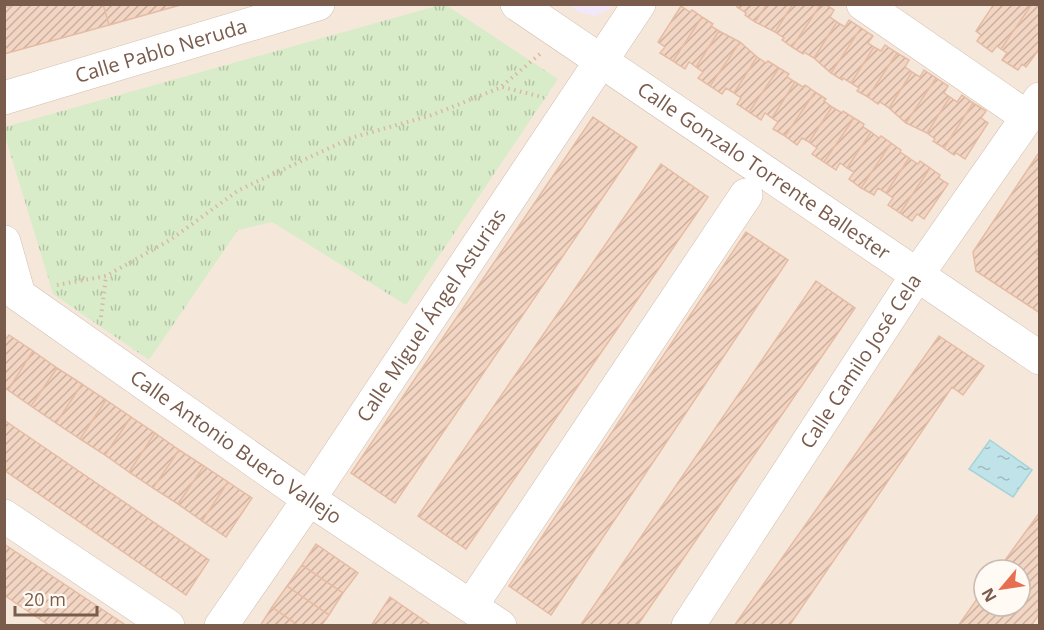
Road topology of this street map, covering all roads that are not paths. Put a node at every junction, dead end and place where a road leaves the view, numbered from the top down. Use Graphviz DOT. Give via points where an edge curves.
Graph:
graph roads {
  1 [pos="318,4"];
  2 [pos="517,4"];
  3 [pos="639,4"];
  4 [pos="863,4"];
  5 [pos="600,62"];
  6 [pos="4,98"];
  7 [pos="1033,108"];
  8 [pos="746,195"];
  9 [pos="4,243"];
  10 [pos="917,275"];
  11 [pos="12,297"];
  12 [pos="1040,358"];
  13 [pos="309,500"];
  14 [pos="4,516"];
  15 [pos="471,606"];
  16 [pos="168,626"];
  17 [pos="221,626"];
  18 [pos="500,626"];
  19 [pos="688,626"];
  1 -- 6 [label="street, Calle Pablo Neruda"];
  2 -- 5 [label="street, Calle Gonzalo Torrente Ballester"];
  3 -- 5 [label="street, Calle Miguel Ángel Asturias"];
  4 -- 7 [label="street"];
  5 -- 10 [label="street, Calle Gonzalo Torrente Ballester"];
  5 -- 13 [label="street, Calle Miguel Ángel Asturias"];
  7 -- 10 [label="street, Calle Camilo José Cela"];
  8 -- 15 [label="street"];
  9 -- 11 [label="street, Calle Antonio Buero Vallejo"];
  10 -- 12 [label="street, Calle Gonzalo Torrente Ballester"];
  10 -- 19 [label="street, Calle Camilo José Cela"];
  11 -- 13 [label="street, Calle Antonio Buero Vallejo"];
  13 -- 15 [label="street, Calle Antonio Buero Vallejo"];
  13 -- 17 [label="street, Calle Miguel Ángel Asturias"];
  14 -- 16 [label="street"];
  15 -- 18 [label="street, Calle Antonio Buero Vallejo"];
}
